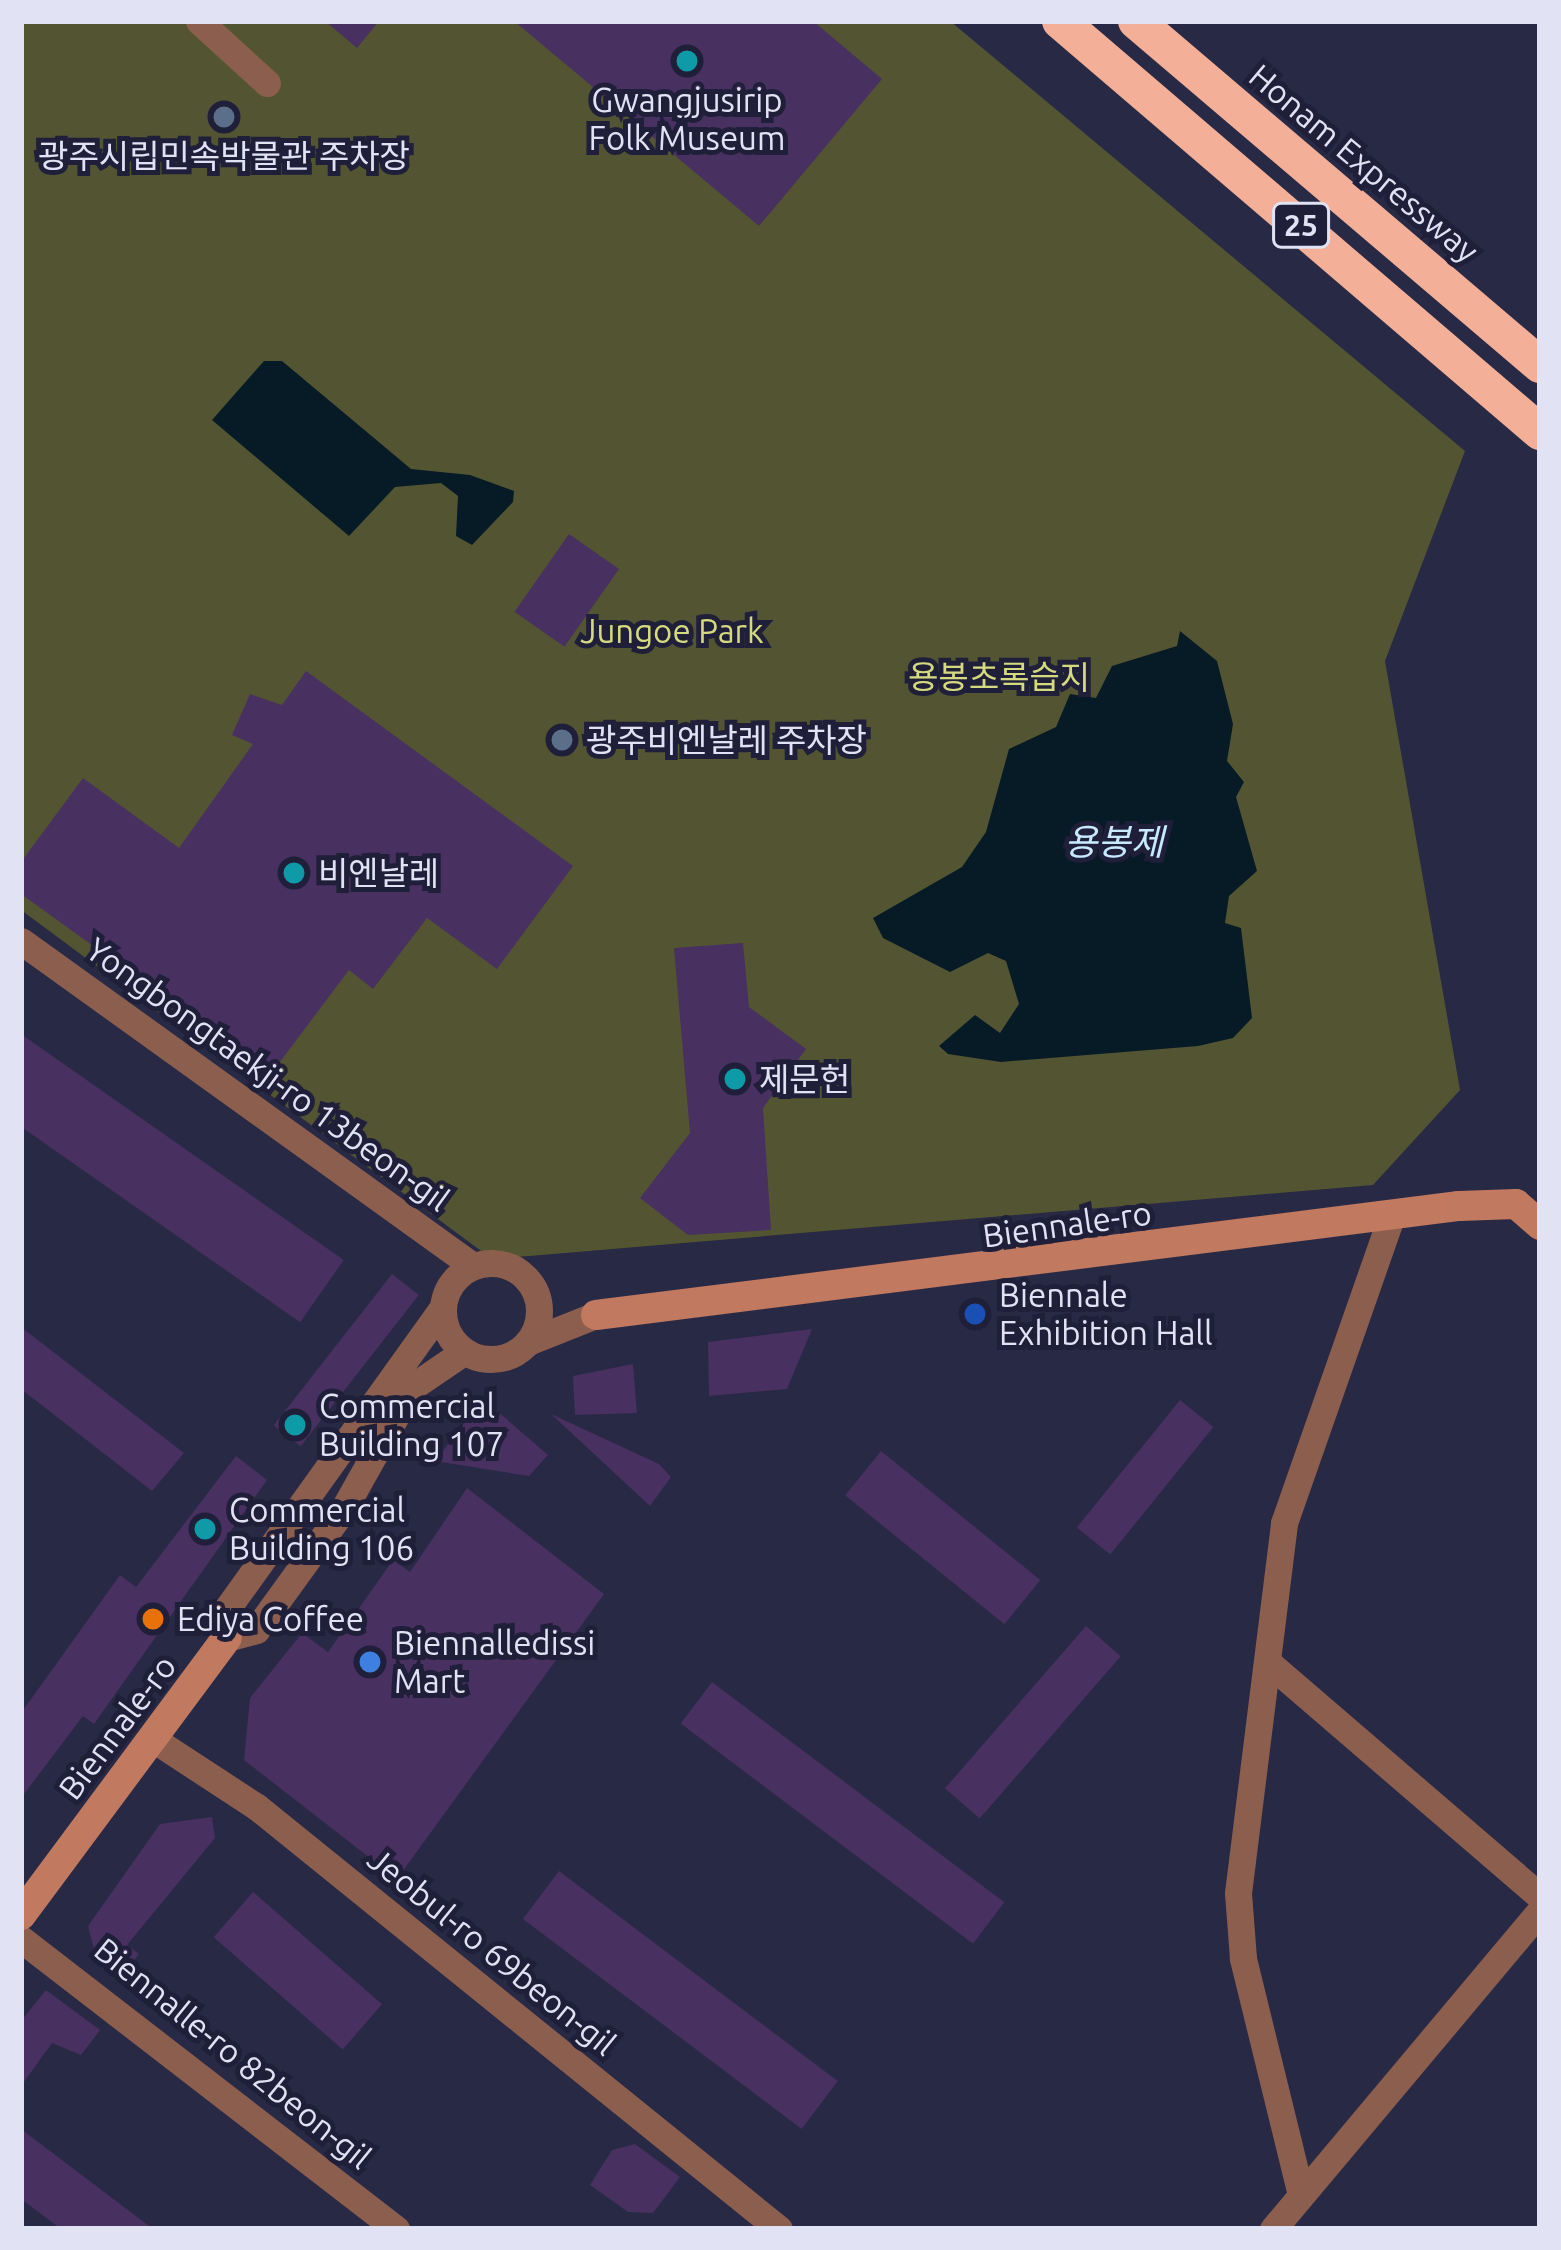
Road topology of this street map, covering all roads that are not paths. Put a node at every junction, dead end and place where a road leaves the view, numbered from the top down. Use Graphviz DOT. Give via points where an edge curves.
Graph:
graph roads {
  1 [pos="199,21"];
  2 [pos="1060,21"];
  3 [pos="1136,21"];
  4 [pos="267,83"];
  5 [pos="1540,365"];
  6 [pos="1540,432"];
  7 [pos="21,941"];
  8 [pos="1391,1216"];
  9 [pos="1540,1225"];
  10 [pos="472,1266"];
  11 [pos="538,1299"];
  12 [pos="443,1307"];
  13 [pos="596,1316"];
  14 [pos="528,1342"];
  15 [pos="462,1353"];
  16 [pos="226,1639"];
  17 [pos="1271,1665"];
  18 [pos="152,1739"];
  19 [pos="1540,1896"];
  20 [pos="1540,1911"];
  21 [pos="21,1915"];
  22 [pos="21,1939"];
  23 [pos="1301,2195"];
  24 [pos="396,2229"];
  25 [pos="779,2229"];
  26 [pos="1273,2229"];
  1 -- 4 [label="street"];
  2 -- 6 [label="highway, 25"];
  3 -- 5 [label="highway, Honam Expressway / 25"];
  7 -- 10 [label="street, Yongbongtaekji-ro 13beon-gil"];
  8 -- 9 [label="street, Biennale-ro" via="1516,1204"];
  8 -- 13 [label="street, Biennale-ro"];
  8 -- 17 [label="street" via="1289,1505"];
  10 -- 11 [label="street" via="505,1264"];
  10 -- 12 [label="street"];
  11 -- 13 [label="street"];
  11 -- 14 [label="street"];
  12 -- 15 [label="street"];
  12 -- 16 [label="street, Biennale-ro" via="225,1612"];
  13 -- 14 [label="street"];
  14 -- 15 [label="street" via="496,1359"];
  15 -- 16 [label="street, Biennale-ro" via="412,1387 344,1510 256,1630"];
  16 -- 18 [label="street, Biennale-ro"];
  17 -- 19 [label="street"];
  17 -- 23 [label="street" via="1238,1893 1243,1958"];
  18 -- 21 [label="street, Biennale-ro"];
  18 -- 25 [label="street, Jeobul-ro 69beon-gil" via="257,1807"];
  20 -- 23 [label="street"];
  22 -- 24 [label="street, Biennalle-ro 82beon-gil"];
  23 -- 26 [label="street"];
}
